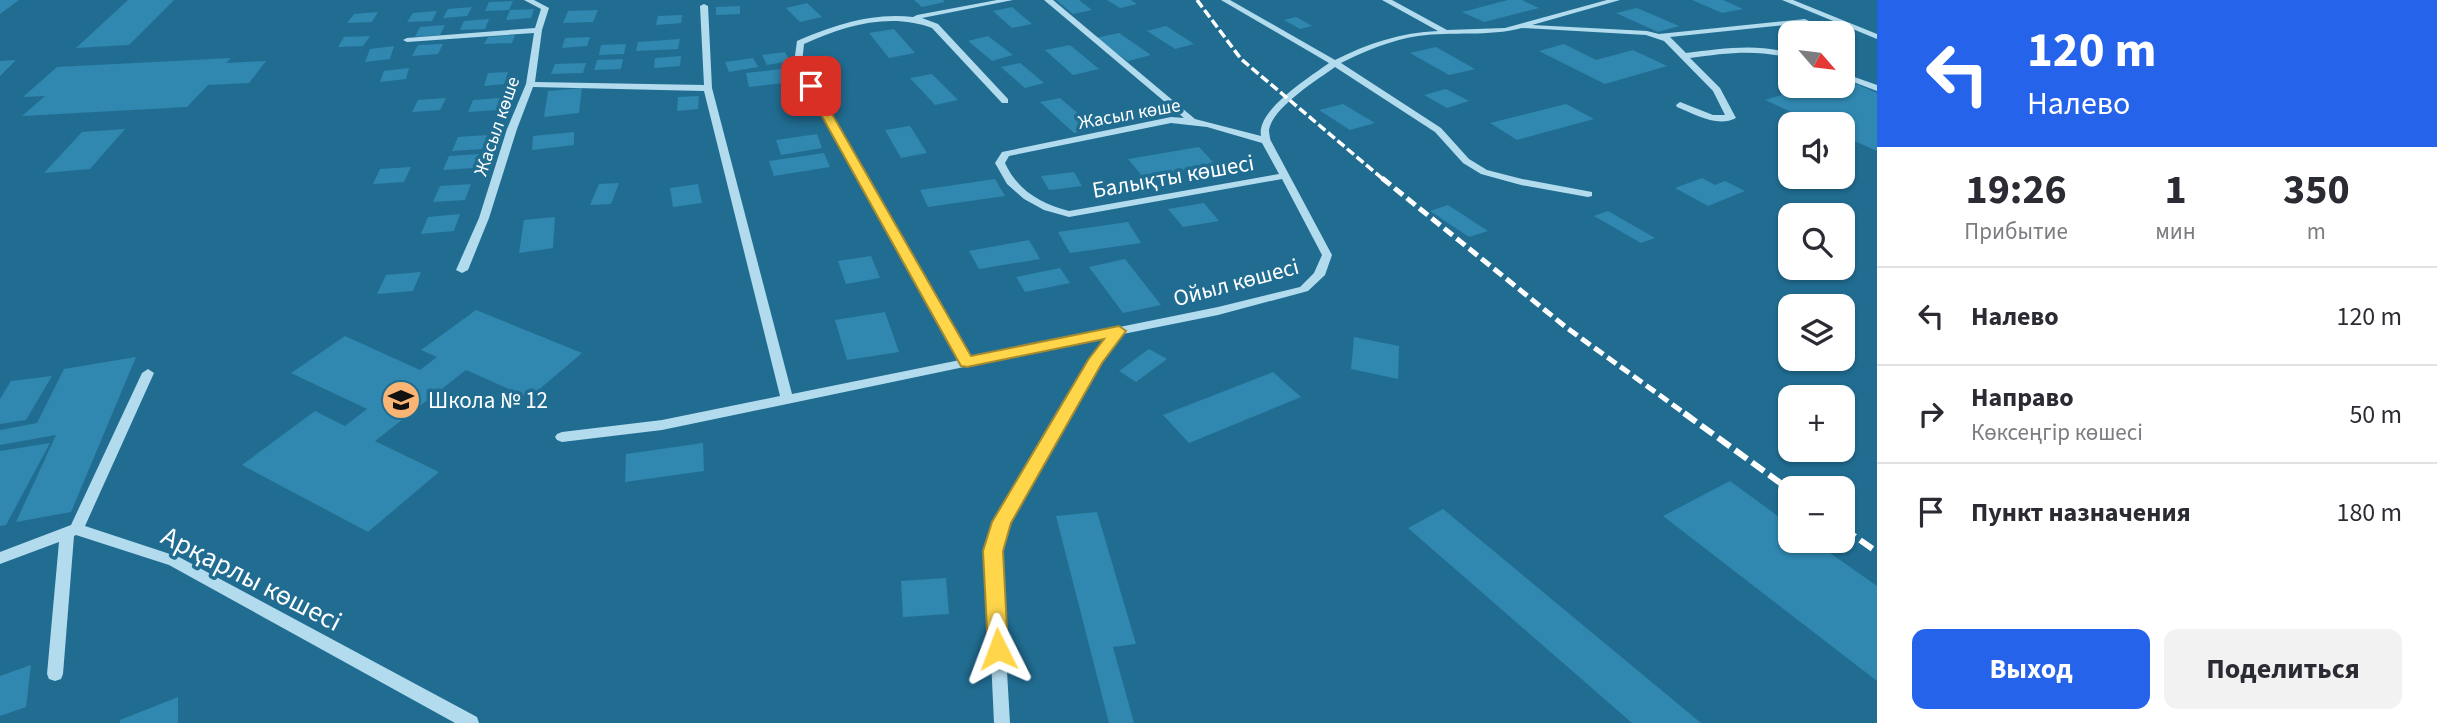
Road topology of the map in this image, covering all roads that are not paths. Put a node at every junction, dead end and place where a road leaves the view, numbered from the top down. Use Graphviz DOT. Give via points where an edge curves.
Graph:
graph roads {
  1 [pos="528,0"];
  2 [pos="1009,0"];
  3 [pos="1048,0"];
  4 [pos="1225,0"];
  5 [pos="1386,0"];
  6 [pos="1616,0"];
  7 [pos="1786,0"];
  8 [pos="705,6"];
  9 [pos="913,18"];
  10 [pos="1778,24"];
  11 [pos="1514,27"];
  12 [pos="538,30"];
  13 [pos="1444,31"];
  14 [pos="1660,36"];
  15 [pos="1877,37"];
  16 [pos="407,40"];
  17 [pos="1778,53"];
  18 [pos="1685,57"];
  19 [pos="1335,63"];
  20 [pos="1855,80"];
  21 [pos="530,84"];
  22 [pos="708,88"];
  23 [pos="1877,88"];
  24 [pos="1005,101"];
  25 [pos="1680,105"];
  26 [pos="1191,119"];
  27 [pos="1266,141"];
  28 [pos="1283,176"];
  29 [pos="1588,194"];
  30 [pos="1069,214"];
  31 [pos="462,270"];
  32 [pos="1119,331"];
  33 [pos="967,362"];
  34 [pos="148,373"];
  35 [pos="788,400"];
  36 [pos="562,437"];
  37 [pos="71,531"];
  38 [pos="0,558"];
  39 [pos="55,674"];
  40 [pos="471,723"];
  41 [pos="1002,723"];
  1 -- 12 [label="street, Жасыл көше" via="545,8"];
  2 -- 9 [label="street"];
  3 -- 26 [label="street"];
  4 -- 19 [label="street"];
  5 -- 13 [label="street"];
  6 -- 11 [label="street"];
  7 -- 15 [label="street"];
  8 -- 22 [label="street"];
  9 -- 24 [label="street" via="934,26"];
  9 -- 33 [label="street" via="818,33 800,43 798,63"];
  10 -- 14 [label="lane"];
  11 -- 13 [label="street"];
  11 -- 14 [label="street"];
  12 -- 16 [label="street"];
  12 -- 21 [label="street, Жасыл көше"];
  13 -- 19 [label="street" via="1367,47"];
  14 -- 18 [label="street"];
  17 -- 18 [label="street" via="1747,48"];
  18 -- 25 [label="street" via="1717,90 1731,118 1719,119"];
  19 -- 27 [label="street" via="1273,113 1264,130"];
  19 -- 29 [label="street" via="1438,130 1466,161 1484,172"];
  20 -- 23 [label="lane"];
  21 -- 22 [label="street"];
  21 -- 31 [label="street, Жасыл көше"];
  22 -- 35 [label="street"];
  26 -- 27 [label="street, Жасыл көше"];
  26 -- 30 [label="street, Жасыл көше" via="1005,154 1000,163 1003,174 1027,197 1042,207"];
  27 -- 28 [label="street, Ойыл көшесі"];
  28 -- 30 [label="street, Балықты көшесі"];
  28 -- 32 [label="street, Ойыл көшесі" via="1327,255 1313,284 1219,311"];
  32 -- 33 [label="street"];
  32 -- 41 [label="street" via="1089,372 1002,522 993,551"];
  33 -- 35 [label="street"];
  34 -- 37 [label="street"];
  35 -- 36 [label="street" via="662,425"];
  37 -- 38 [label="street"];
  37 -- 39 [label="street"];
  37 -- 40 [label="street, Арқарлы көшесі" via="174,561"];
}
